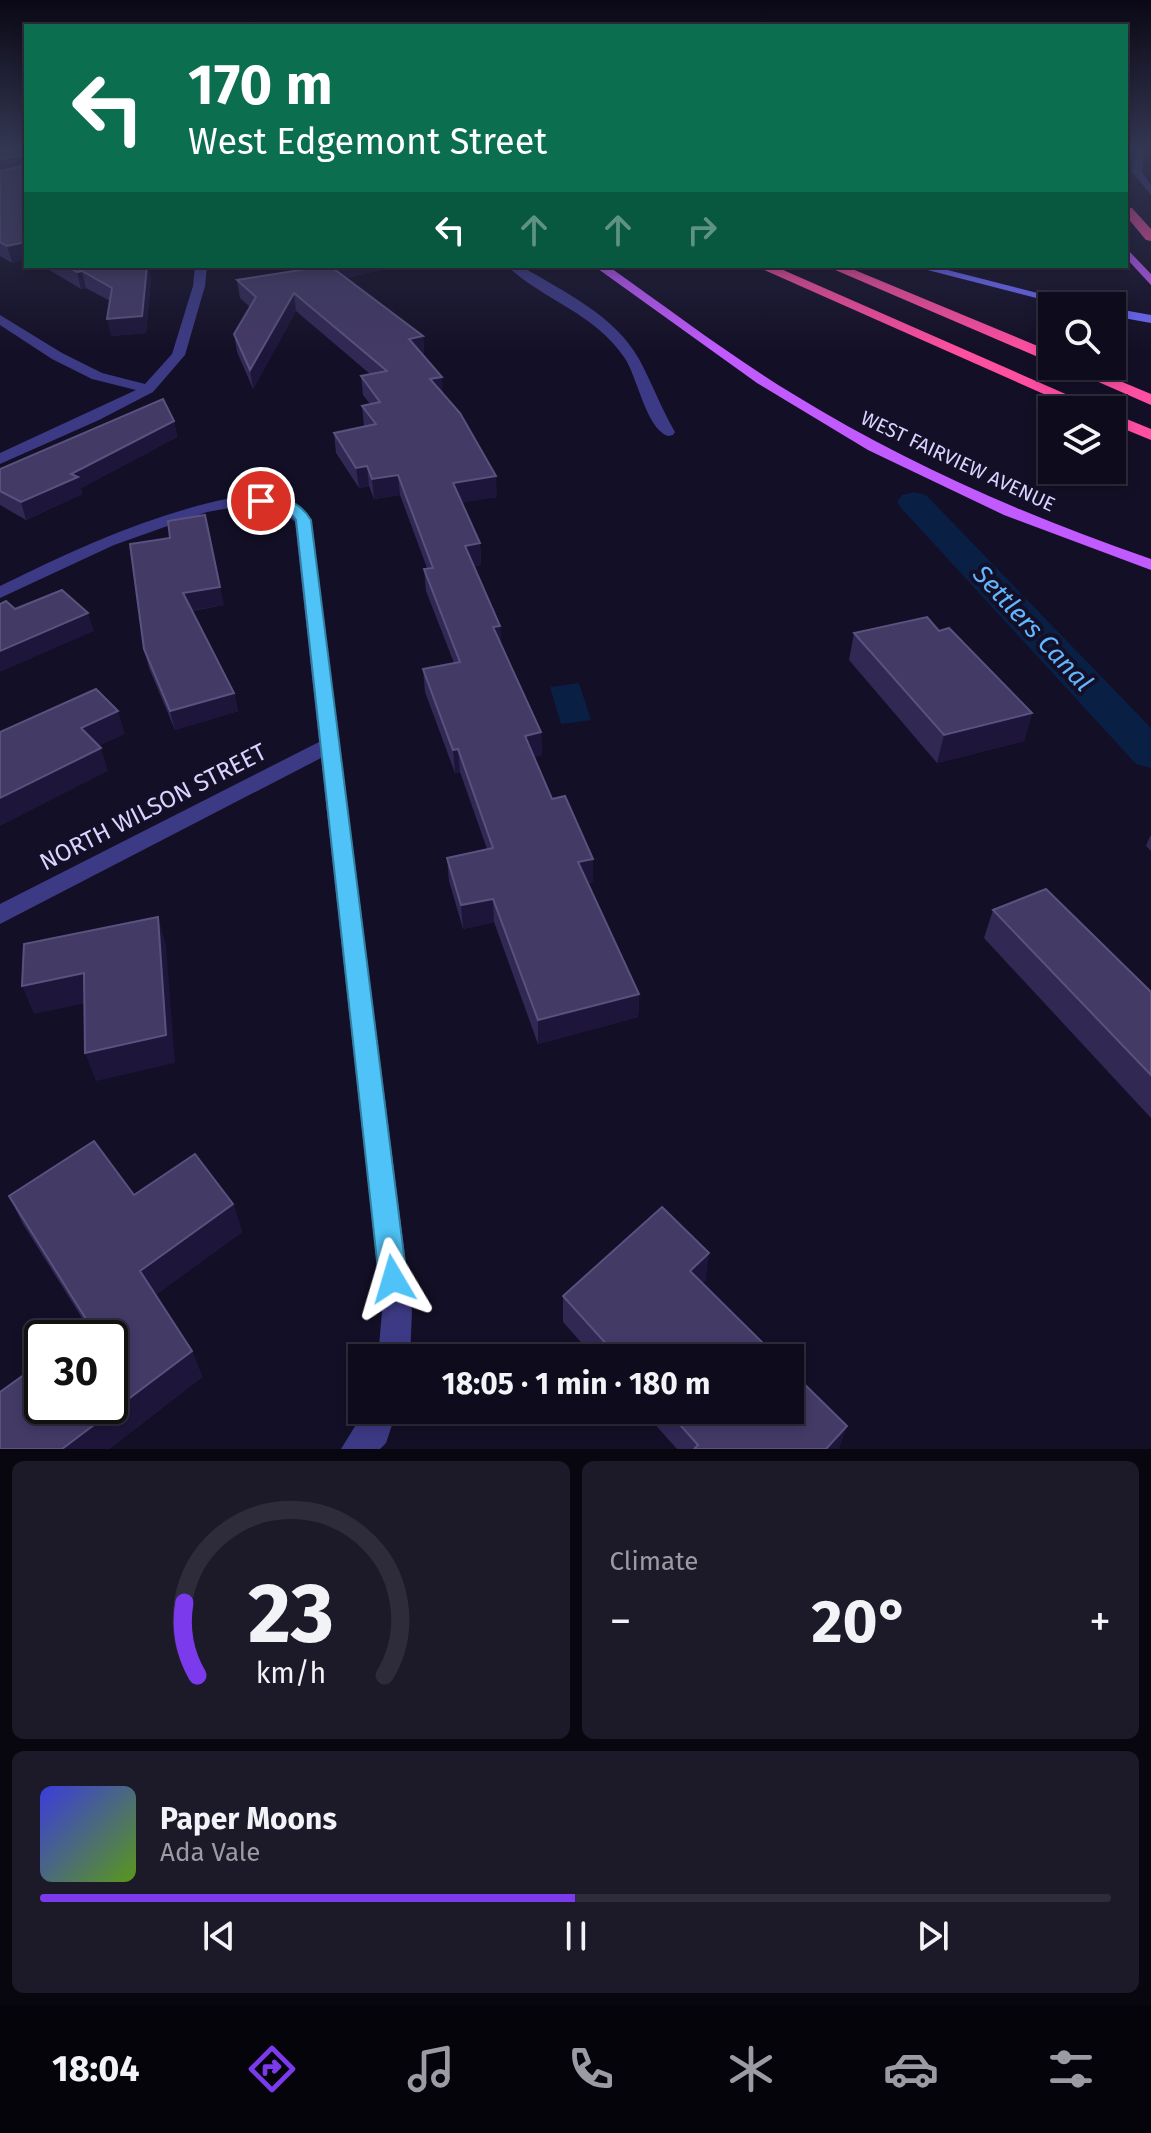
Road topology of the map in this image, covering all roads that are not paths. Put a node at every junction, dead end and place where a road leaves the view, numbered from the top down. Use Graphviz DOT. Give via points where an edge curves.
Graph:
graph roads {
  1 [pos="1133,217"];
  2 [pos="1151,237"];
  3 [pos="1128,253"];
  4 [pos="201,268"];
  5 [pos="516,268"];
  6 [pos="603,268"];
  7 [pos="767,268"];
  8 [pos="838,268"];
  9 [pos="926,268"];
  10 [pos="1151,281"];
  11 [pos="1038,295"];
  12 [pos="1126,315"];
  13 [pos="0,319"];
  14 [pos="1151,319"];
  15 [pos="1038,352"];
  16 [pos="1103,380"];
  17 [pos="148,389"];
  18 [pos="1062,396"];
  19 [pos="1151,400"];
  20 [pos="1126,424"];
  21 [pos="668,432"];
  22 [pos="1151,435"];
  23 [pos="0,459"];
  24 [pos="1151,565"];
  25 [pos="0,593"];
  26 [pos="329,745"];
  27 [pos="0,915"];
  28 [pos="395,1344"];
  29 [pos="376,1424"];
  30 [pos="358,1449"];
  1 -- 2 [label="highway"];
  3 -- 10 [label="main road"];
  4 -- 17 [label="street" via="178,355"];
  5 -- 21 [label="street" via="592,315 615,337 632,358"];
  6 -- 24 [label="main road, WEST FAIRVIEW AVENUE" via="785,395 879,451 988,502"];
  7 -- 18 [label="highway"];
  8 -- 15 [label="highway"];
  9 -- 11 [label="main road"];
  12 -- 14 [label="main road"];
  13 -- 17 [label="street" via="97,376"];
  16 -- 19 [label="highway"];
  17 -- 23 [label="street"];
  20 -- 22 [label="highway"];
  25 -- 26 [label="street" via="173,515 223,503 283,503 298,510 303,520"];
  26 -- 27 [label="street, NORTH WILSON STREET"];
  26 -- 28 [label="street" via="397,1311"];
  29 -- 30 [label="street"];
}
